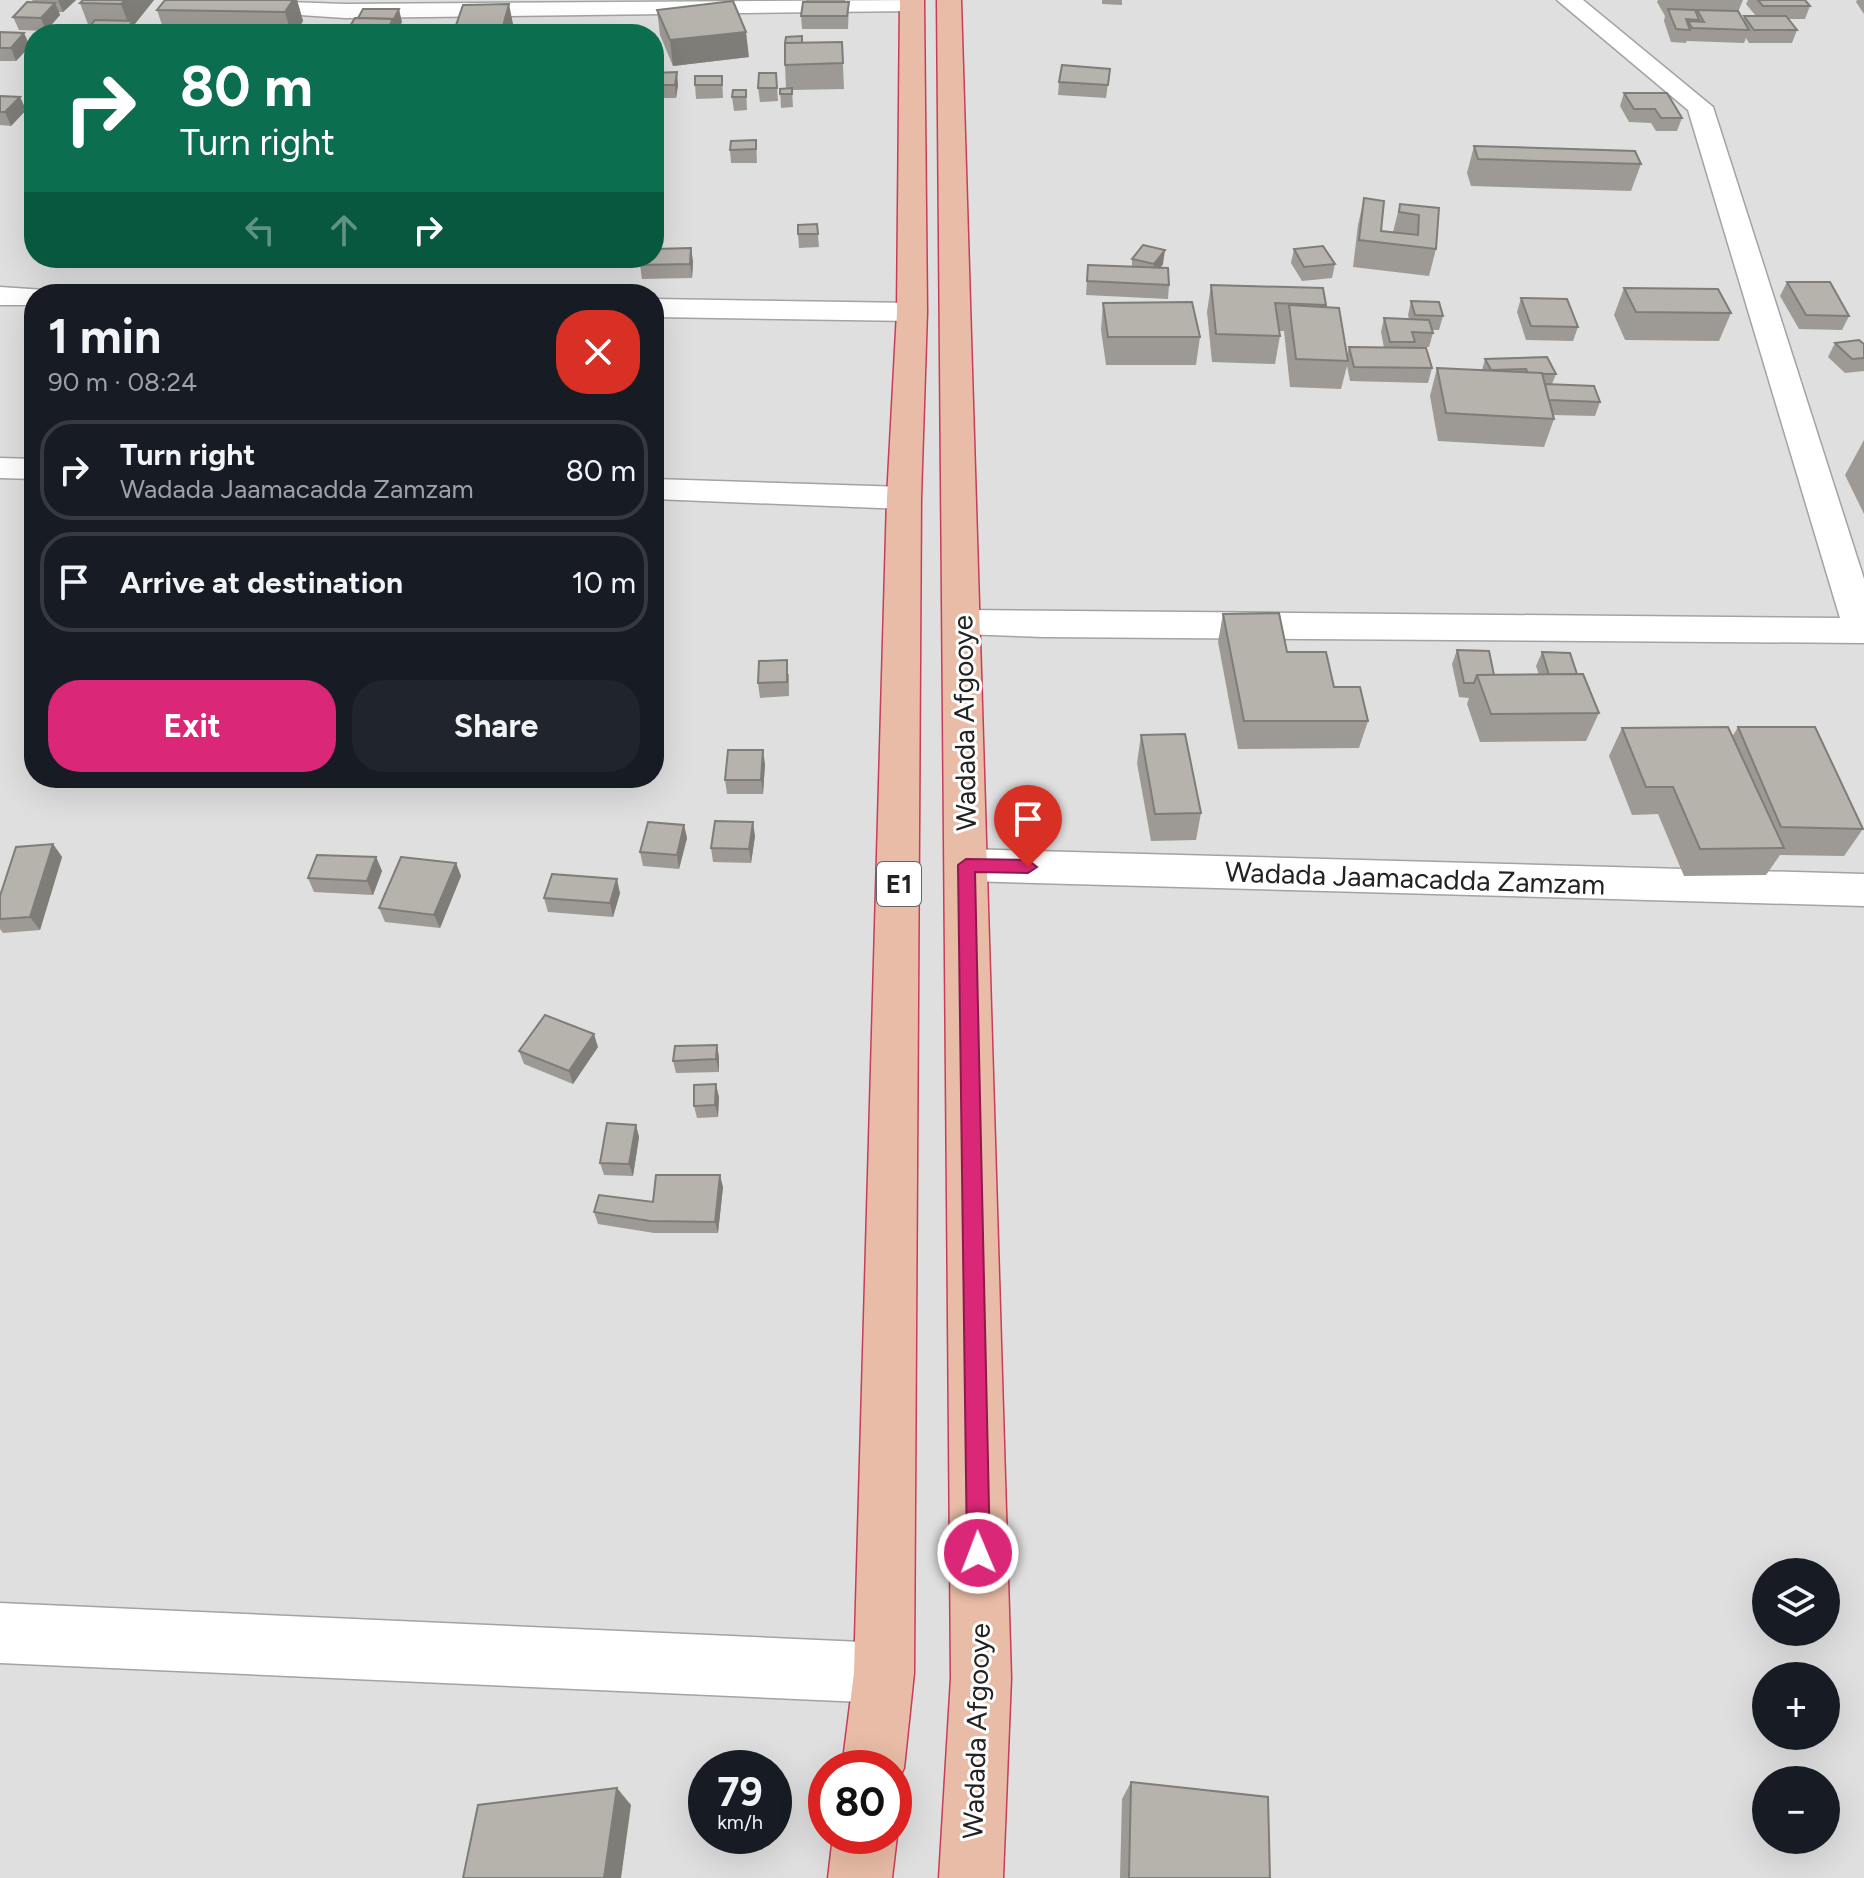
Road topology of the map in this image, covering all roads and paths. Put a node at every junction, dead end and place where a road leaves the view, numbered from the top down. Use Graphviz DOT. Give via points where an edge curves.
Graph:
graph roads {
  1 [pos="1569,0"];
  2 [pos="925,1"];
  3 [pos="217,4"];
  4 [pos="0,296"];
  5 [pos="24,296"];
  6 [pos="664,308"];
  7 [pos="912,312"];
  8 [pos="0,468"];
  9 [pos="24,469"];
  10 [pos="664,489"];
  11 [pos="904,498"];
  12 [pos="962,622"];
  13 [pos="1863,632"];
  14 [pos="966,865"];
  15 [pos="1864,890"];
  16 [pos="0,1633"];
  17 [pos="884,1673"];
  18 [pos="875,1750"];
  19 [pos="863,1854"];
  20 [pos="860,1878"];
  21 [pos="971,1878"];
  1 -- 13 [label="street" via="1700,107"];
  2 -- 3 [label="street" via="345,11"];
  2 -- 7 [label="highway, E1"];
  2 -- 12 [label="highway, Wadada Afgooye"];
  4 -- 5 [label="street"];
  6 -- 7 [label="street"];
  7 -- 11 [label="highway, E1"];
  8 -- 9 [label="street"];
  10 -- 11 [label="street"];
  11 -- 17 [label="highway, E1"];
  12 -- 13 [label="street"];
  12 -- 14 [label="highway, Wadada Afgooye"];
  14 -- 15 [label="street, Wadada Jaamacadda Zamzam"];
  14 -- 21 [label="highway, Wadada Afgooye" via="981,1678"];
  16 -- 17 [label="street"];
  17 -- 18 [label="highway, E1"];
  19 -- 20 [label="highway"];
}
